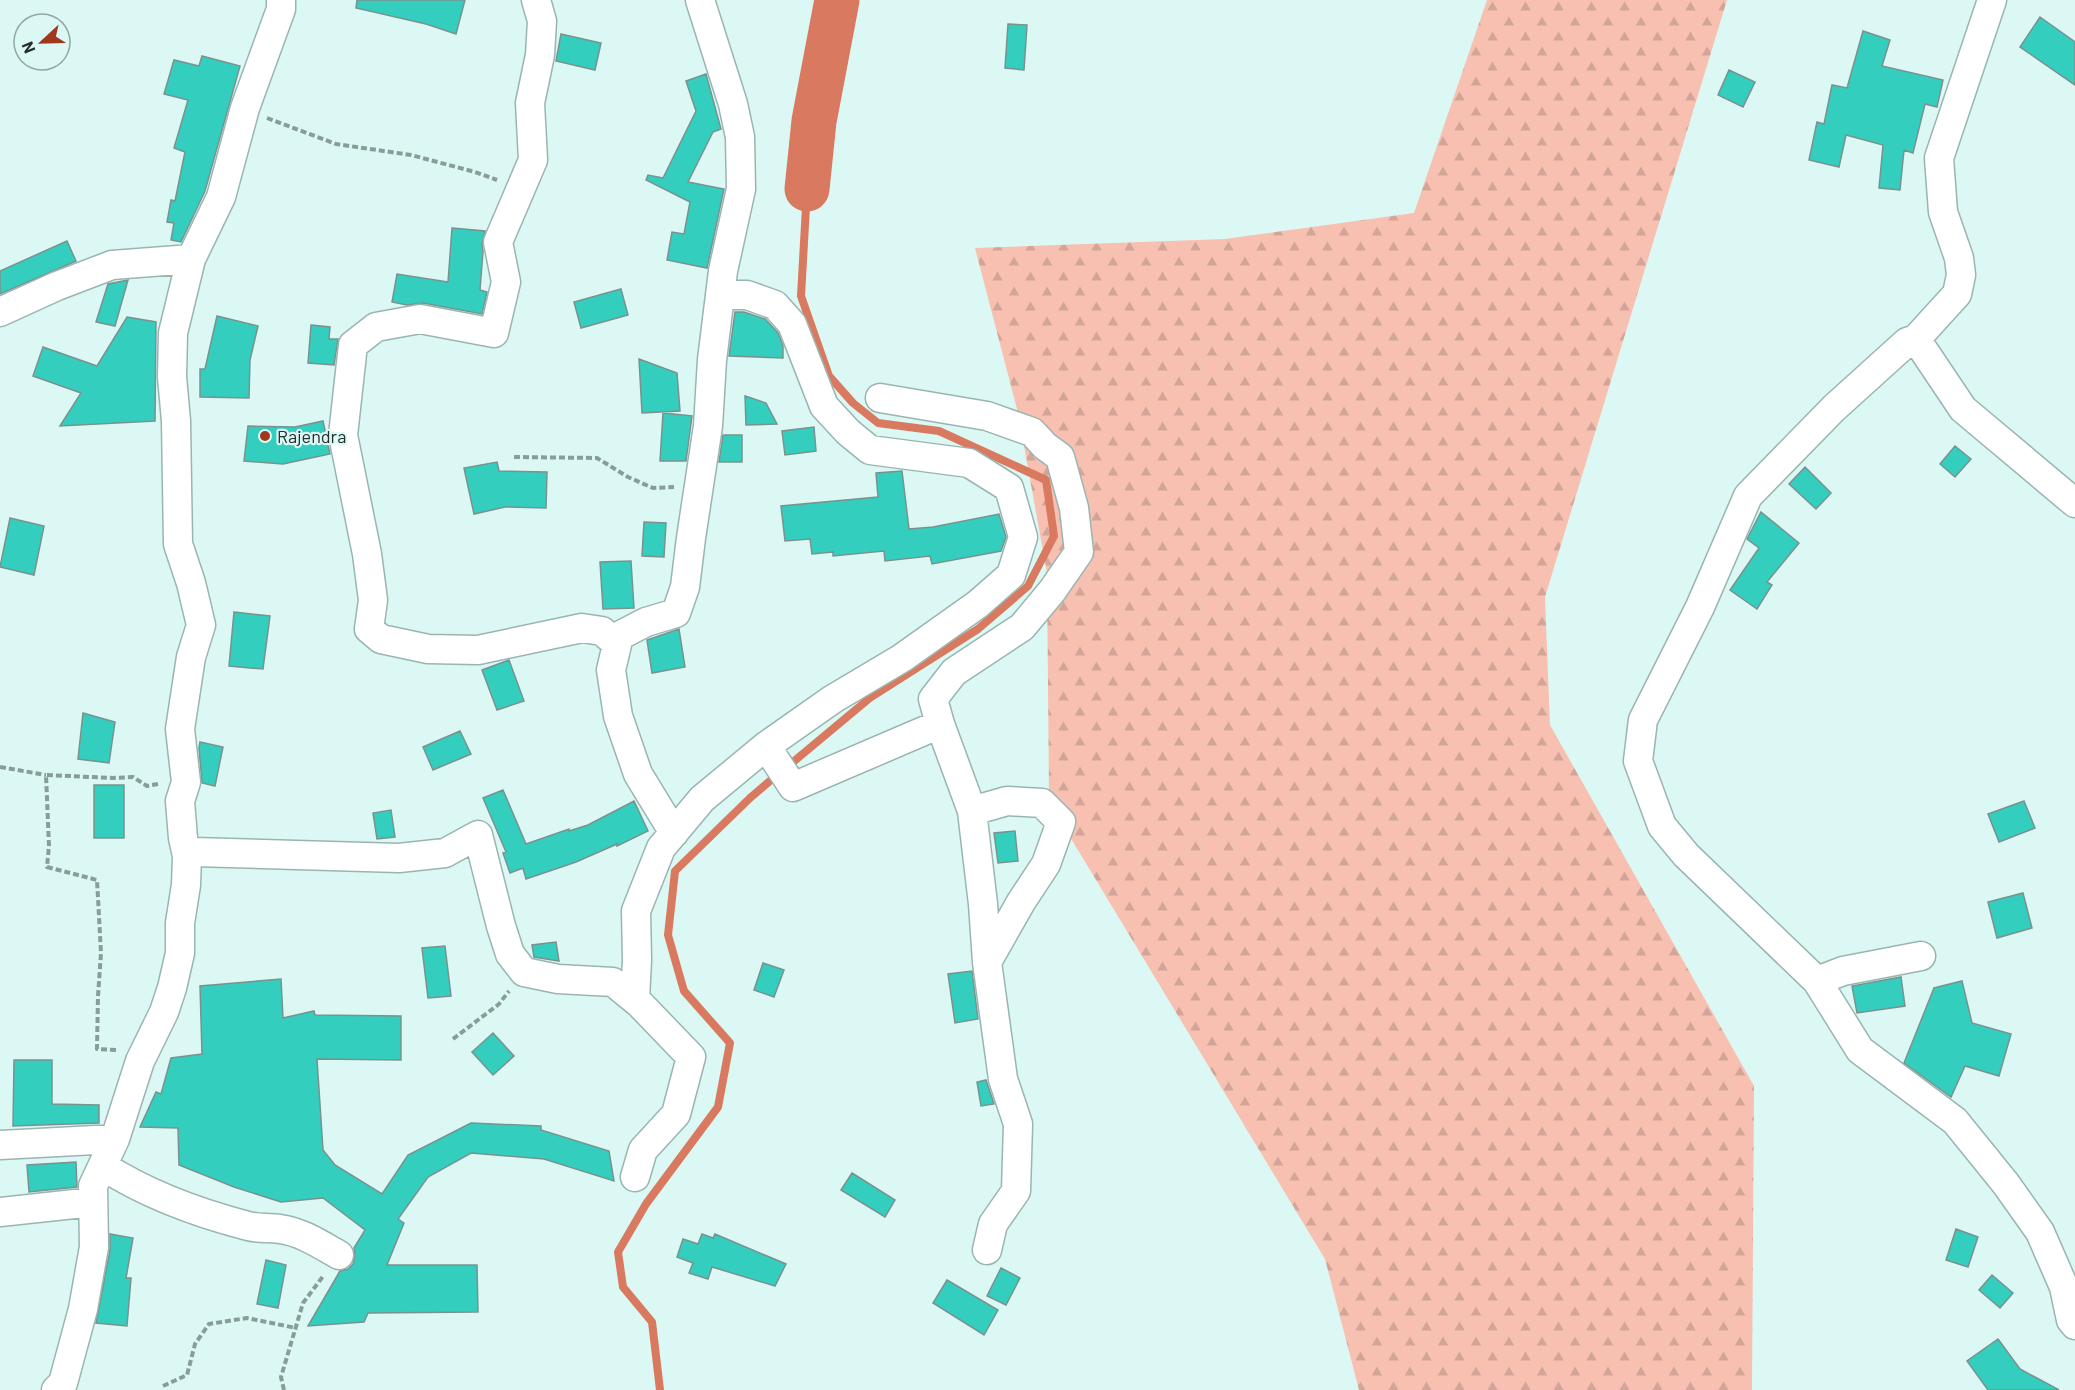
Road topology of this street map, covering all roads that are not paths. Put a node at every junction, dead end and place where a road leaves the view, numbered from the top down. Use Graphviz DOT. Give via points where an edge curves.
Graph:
graph roads {
  1 [pos="281,0"];
  2 [pos="536,0"];
  3 [pos="700,0"];
  4 [pos="1992,0"];
  5 [pos="191,259"];
  6 [pos="721,295"];
  7 [pos="0,312"];
  8 [pos="1916,339"];
  9 [pos="880,398"];
  10 [pos="2075,503"];
  11 [pos="617,644"];
  12 [pos="940,724"];
  13 [pos="766,746"];
  14 [pos="972,811"];
  15 [pos="674,833"];
  16 [pos="187,856"];
  17 [pos="1921,956"];
  18 [pos="987,962"];
  19 [pos="1817,981"];
  20 [pos="635,999"];
  21 [pos="115,1139"];
  22 [pos="0,1144"];
  23 [pos="103,1166"];
  24 [pos="635,1177"];
  25 [pos="93,1202"];
  26 [pos="0,1212"];
  27 [pos="987,1250"];
  28 [pos="339,1256"];
  29 [pos="2075,1325"];
  30 [pos="56,1390"];
  1 -- 5 [label="street" via="221,197"];
  2 -- 11 [label="street" via="542,21 530,103 533,160 498,242 506,282 494,333 420,319 376,327 353,345 343,435 367,554 373,600 369,629 381,639 428,649 478,650 582,628 603,631"];
  3 -- 6 [label="street" via="734,104 740,137 741,189"];
  4 -- 8 [label="street" via="1938,158 1943,212 1959,258 1958,294"];
  5 -- 7 [label="street" via="112,265"];
  5 -- 16 [label="street" via="173,333 172,377 178,544 201,625 191,657 180,729 186,782 180,801"];
  6 -- 11 [label="street" via="708,426 685,587 676,613 619,636"];
  6 -- 13 [label="street" via="747,295 775,305 792,324 824,406 870,450 969,463 1009,488 1023,537 1011,575 978,604"];
  8 -- 10 [label="street" via="1963,409"];
  8 -- 19 [label="street" via="1907,342 1834,408 1748,496 1700,607 1643,720 1638,761 1662,826 1686,855"];
  9 -- 12 [label="street" via="987,416 1032,432 1060,457 1074,508 1079,552 1022,627 954,672 933,699"];
  11 -- 15 [label="street" via="611,670 618,716 638,774"];
  12 -- 13 [label="street" via="793,787"];
  12 -- 14 [label="street"];
  13 -- 15 [label="street" via="702,799"];
  14 -- 18 [label="street"];
  14 -- 18 [label="street" via="1007,801 1042,803 1061,822 1046,864"];
  15 -- 20 [label="street" via="661,848 636,911"];
  16 -- 20 [label="street" via="194,852 399,858 445,853 478,835 510,954 524,972 558,979 613,982"];
  16 -- 21 [label="street" via="175,976 164,1011 140,1061"];
  17 -- 19 [label="street" via="1843,971"];
  18 -- 27 [label="street" via="1003,1079 1018,1124 1016,1191 993,1224"];
  19 -- 29 [label="street" via="1860,1050 1955,1121 2006,1184 2040,1232 2064,1287"];
  20 -- 24 [label="street" via="691,1058 676,1114 643,1150"];
  21 -- 22 [label="street"];
  21 -- 23 [label="street"];
  23 -- 25 [label="street" via="93,1186"];
  23 -- 28 [label="street" via="129,1183 200,1211 248,1226 280,1228 305,1236"];
  25 -- 26 [label="street"];
  25 -- 30 [label="street" via="94,1247 83,1309 63,1383"];
}
